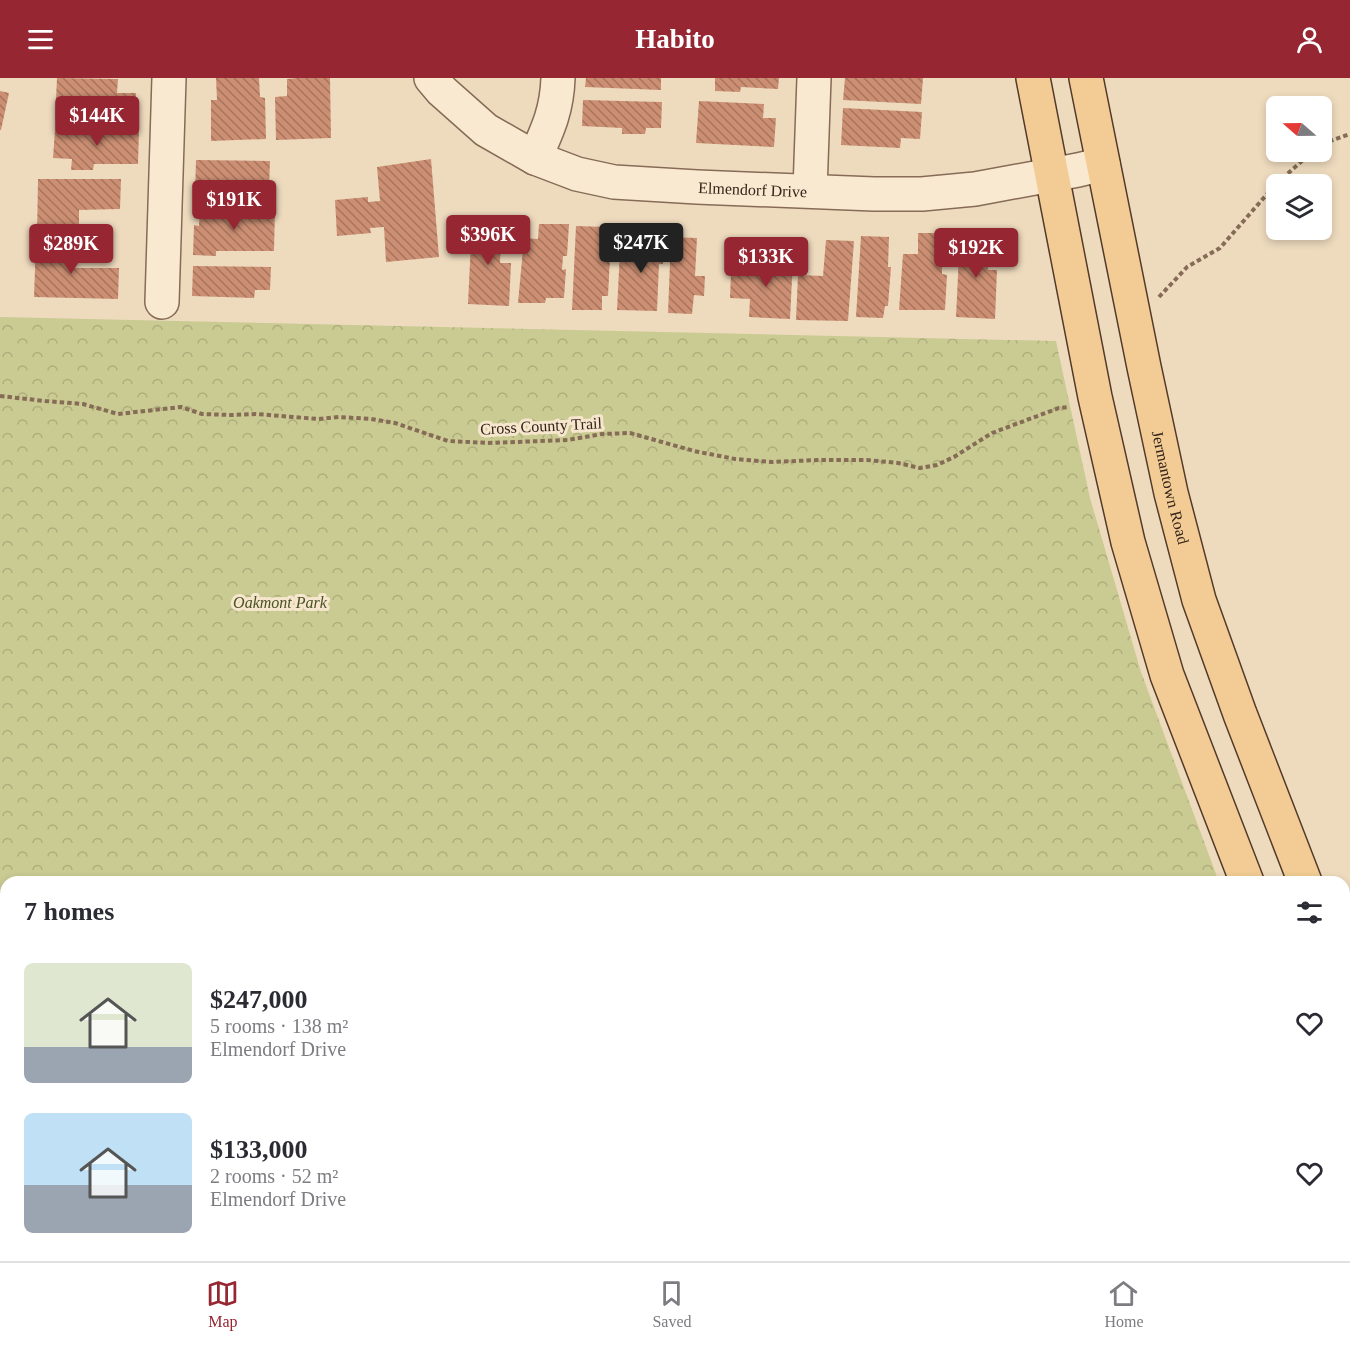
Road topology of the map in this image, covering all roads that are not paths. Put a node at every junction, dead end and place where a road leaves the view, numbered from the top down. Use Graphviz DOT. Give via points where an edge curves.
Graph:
graph roads {
  1 [pos="169,78"];
  2 [pos="430,78"];
  3 [pos="558,78"];
  4 [pos="814,78"];
  5 [pos="1033,78"];
  6 [pos="1086,78"];
  7 [pos="535,158"];
  8 [pos="1103,164"];
  9 [pos="1052,175"];
  10 [pos="810,190"];
  11 [pos="162,302"];
  12 [pos="1244,876"];
  13 [pos="1303,876"];
  1 -- 11 [label="street"];
  2 -- 7 [label="street, Elmendorf Drive" via="486,130"];
  3 -- 7 [label="street" via="549,129"];
  4 -- 10 [label="street"];
  5 -- 9 [label="main road"];
  6 -- 8 [label="main road, Jermantown Road"];
  7 -- 10 [label="street, Elmendorf Drive" via="614,182"];
  8 -- 9 [label="street, Elmendorf Drive"];
  8 -- 13 [label="main road, Jermantown Road" via="1171,493 1199,600"];
  9 -- 10 [label="street, Elmendorf Drive" via="922,194"];
  9 -- 12 [label="main road" via="1128,542 1167,675"];
}
